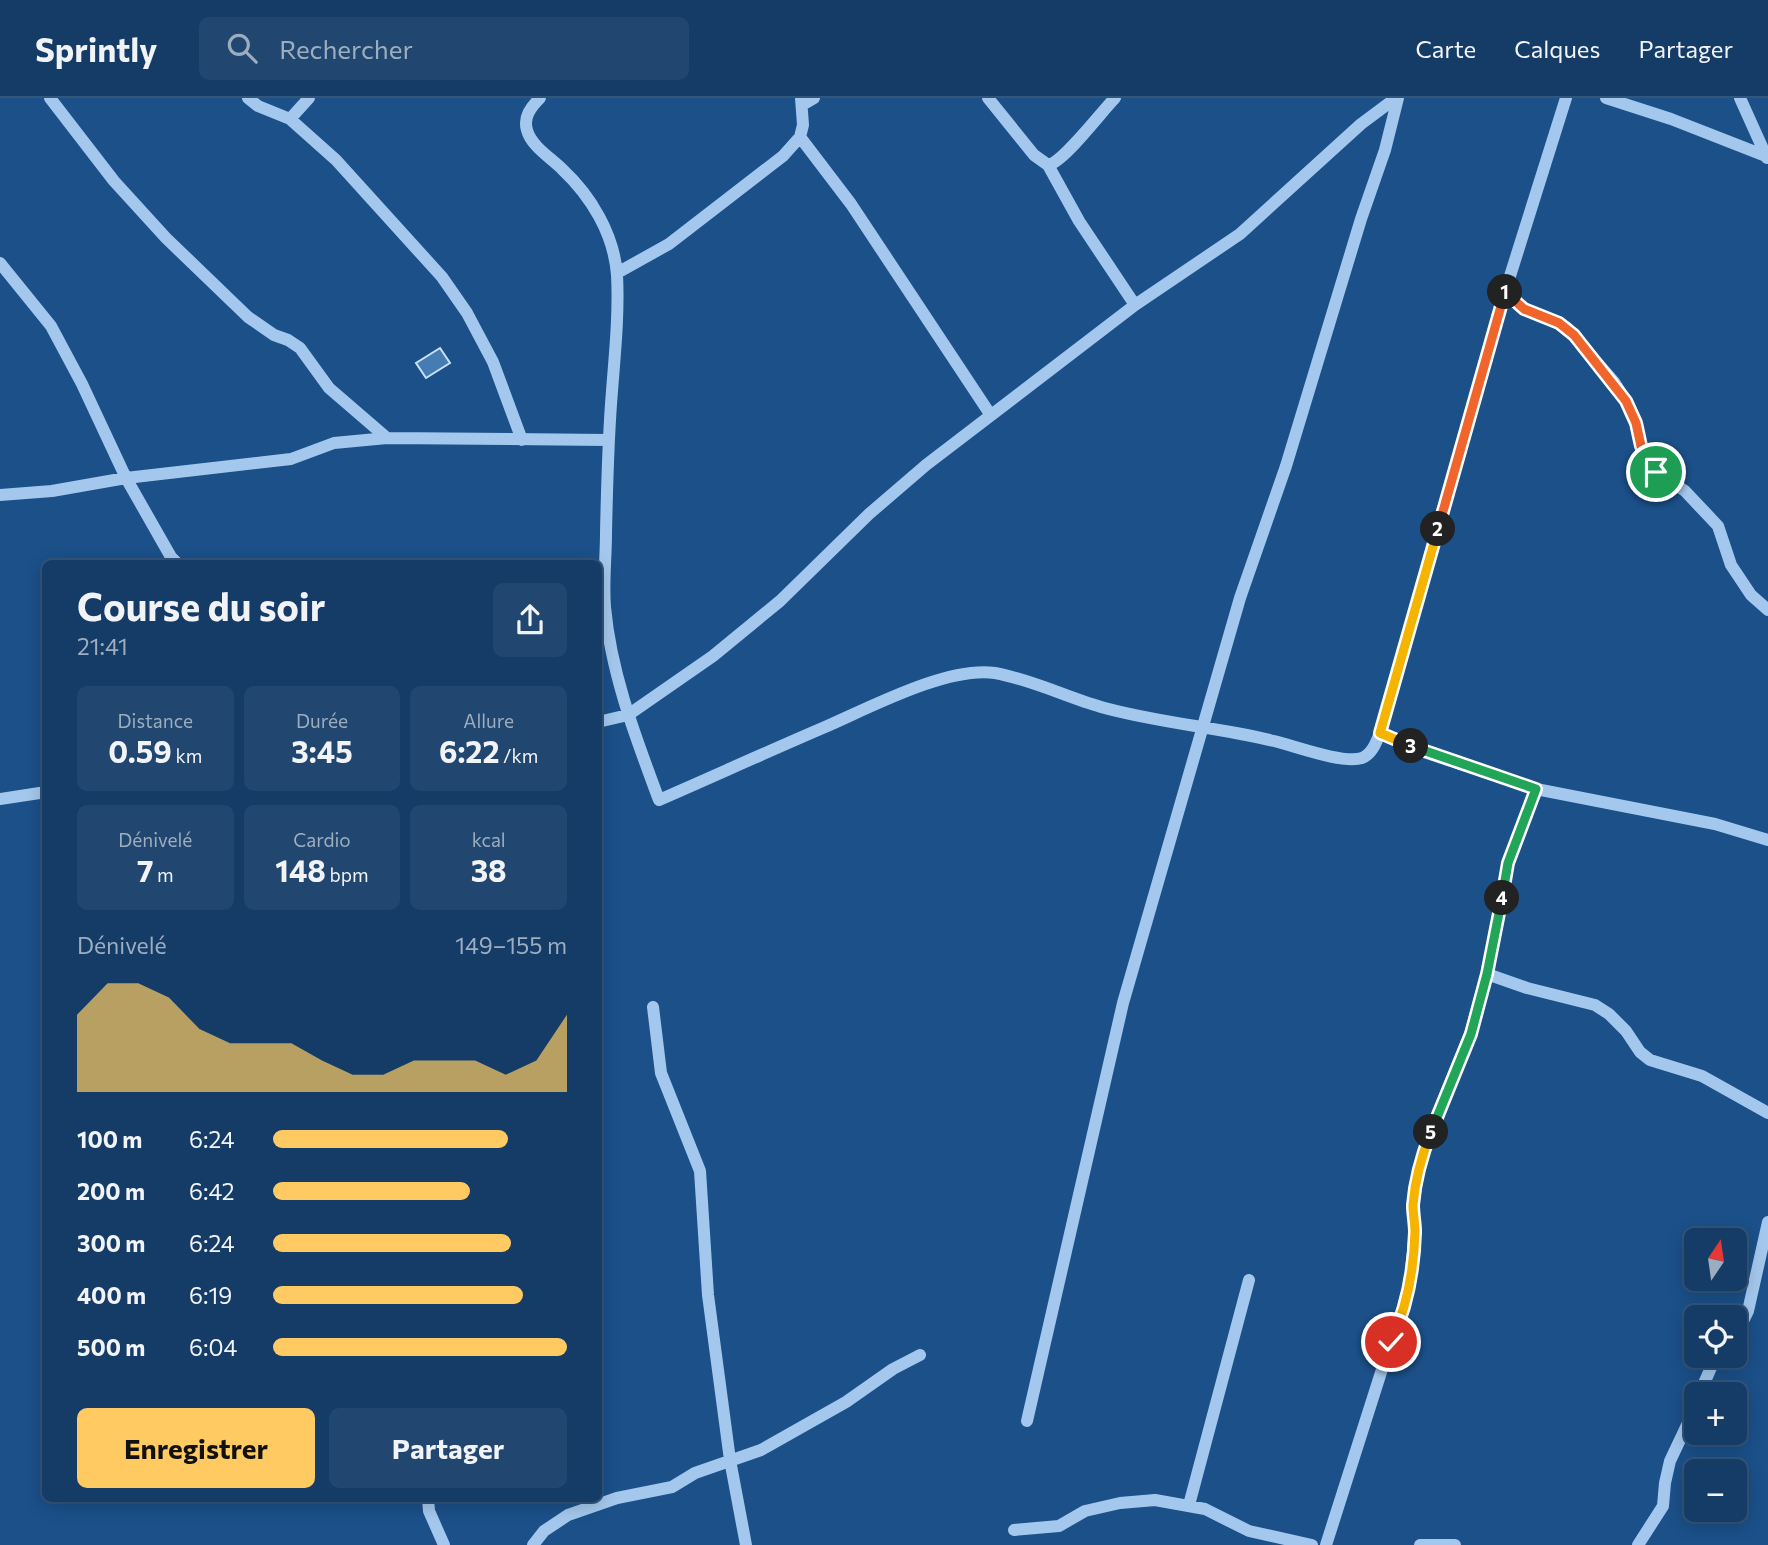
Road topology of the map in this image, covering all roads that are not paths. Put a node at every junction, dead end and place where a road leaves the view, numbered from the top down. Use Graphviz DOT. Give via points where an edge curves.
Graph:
graph roads {
  1 [pos="50,98"];
  2 [pos="248,98"];
  3 [pos="309,98"];
  4 [pos="540,98"];
  5 [pos="814,98"];
  6 [pos="988,98"];
  7 [pos="1115,98"];
  8 [pos="1397,98"];
  9 [pos="1566,98"];
  10 [pos="1606,98"];
  11 [pos="1740,98"];
  12 [pos="801,102"];
  13 [pos="290,119"];
  14 [pos="800,137"];
  15 [pos="1767,158"];
  16 [pos="1048,165"];
  17 [pos="0,263"];
  18 [pos="617,273"];
  19 [pos="1505,292"];
  20 [pos="1135,305"];
  21 [pos="990,414"];
  22 [pos="387,439"];
  23 [pos="522,440"];
  24 [pos="608,440"];
  25 [pos="126,478"];
  26 [pos="0,495"];
  27 [pos="174,560"];
  28 [pos="602,560"];
  29 [pos="602,582"];
  30 [pos="1768,610"];
  31 [pos="628,715"];
  32 [pos="602,721"];
  33 [pos="1201,727"];
  34 [pos="1380,733"];
  35 [pos="1536,789"];
  36 [pos="42,793"];
  37 [pos="0,799"];
  38 [pos="1768,840"];
  39 [pos="1487,974"];
  40 [pos="653,1007"];
  41 [pos="1768,1113"];
  42 [pos="1768,1222"];
  43 [pos="1249,1280"];
  44 [pos="1747,1314"];
  45 [pos="920,1355"];
  46 [pos="1027,1421"];
  47 [pos="1684,1431"];
  48 [pos="730,1460"];
  49 [pos="428,1502"];
  50 [pos="1189,1505"];
  51 [pos="1014,1530"];
  52 [pos="1263,1540"];
  53 [pos="444,1545"];
  54 [pos="533,1545"];
  55 [pos="746,1545"];
  56 [pos="1312,1545"];
  57 [pos="1326,1545"];
  58 [pos="1420,1545"];
  59 [pos="1455,1545"];
  60 [pos="1639,1545"];
  1 -- 22 [label="street" via="114,181 166,238 248,317 300,348 329,388"];
  2 -- 13 [label="street"];
  3 -- 13 [label="street"];
  4 -- 18 [label="street" via="526,120 527,132 583,192 602,221"];
  5 -- 12 [label="street"];
  6 -- 16 [label="street" via="1034,155"];
  7 -- 16 [label="street" via="1055,164"];
  8 -- 20 [label="street" via="1361,124 1240,234"];
  8 -- 33 [label="street" via="1385,150"];
  9 -- 19 [label="street"];
  10 -- 15 [label="street"];
  11 -- 15 [label="street"];
  12 -- 14 [label="street"];
  13 -- 23 [label="street" via="336,160 442,277 493,362"];
  14 -- 18 [label="street" via="765,171 669,244"];
  14 -- 21 [label="street" via="851,204"];
  16 -- 20 [label="street"];
  17 -- 25 [label="street" via="51,326"];
  18 -- 24 [label="street"];
  19 -- 30 [label="street" via="1524,309 1566,327 1605,372 1626,401 1641,446 1656,472 1685,491 1718,526 1731,565 1751,596"];
  19 -- 34 [label="street"];
  20 -- 21 [label="street"];
  21 -- 31 [label="street" via="869,514 780,601 713,656"];
  22 -- 23 [label="street"];
  22 -- 25 [label="street" via="334,443 291,459"];
  23 -- 24 [label="street"];
  24 -- 28 [label="street"];
  25 -- 26 [label="street"];
  25 -- 27 [label="street"];
  29 -- 31 [label="street" via="613,657"];
  31 -- 32 [label="street"];
  31 -- 33 [label="street" via="659,800 893,697 967,674 993,673 1047,686 1100,707"];
  33 -- 34 [label="street" via="1348,759 1368,755"];
  33 -- 46 [label="street" via="1123,1003"];
  34 -- 35 [label="street"];
  35 -- 38 [label="street" via="1715,824"];
  35 -- 39 [label="street" via="1508,863"];
  36 -- 37 [label="street"];
  39 -- 41 [label="street" via="1595,1005 1609,1014 1650,1060 1702,1076"];
  39 -- 57 [label="street" via="1471,1034 1429,1136 1417,1179 1404,1308"];
  40 -- 48 [label="street" via="661,1073 700,1171 708,1296"];
  42 -- 44 [label="street"];
  43 -- 50 [label="street"];
  45 -- 48 [label="street" via="791,1434"];
  47 -- 60 [label="street" via="1670,1461 1663,1506"];
  48 -- 54 [label="street" via="672,1487 617,1498 568,1515"];
  48 -- 55 [label="street"];
  49 -- 53 [label="street"];
  50 -- 51 [label="street" via="1155,1500 1120,1503 1086,1511 1059,1526"];
  50 -- 52 [label="street"];
  52 -- 56 [label="street" via="1293,1539"];
  58 -- 59 [label="street"];
}
